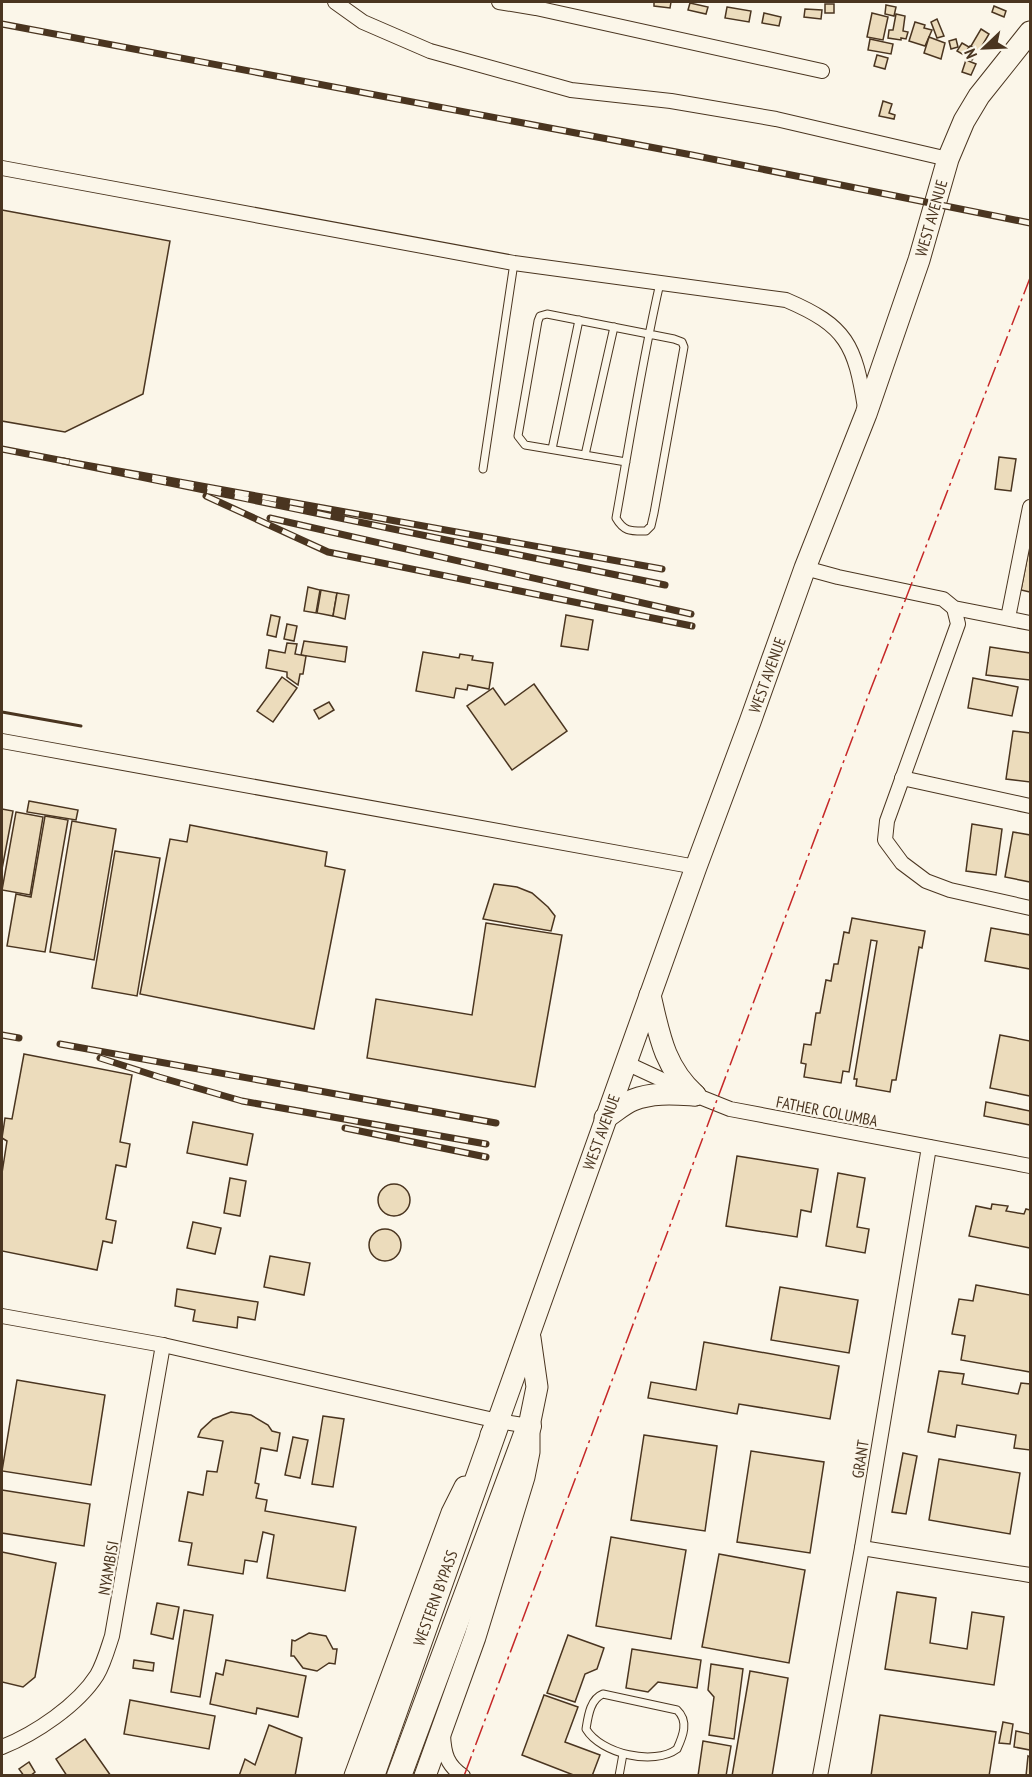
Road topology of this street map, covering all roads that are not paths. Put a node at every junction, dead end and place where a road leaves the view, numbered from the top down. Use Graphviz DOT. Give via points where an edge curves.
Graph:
graph roads {
  1 [pos="335,2"];
  2 [pos="499,2"];
  3 [pos="1030,32"];
  4 [pos="822,71"];
  5 [pos="948,159"];
  6 [pos="2,168"];
  7 [pos="514,263"];
  8 [pos="660,283"];
  9 [pos="579,320"];
  10 [pos="614,327"];
  11 [pos="648,333"];
  12 [pos="866,414"];
  13 [pos="552,449"];
  14 [pos="585,455"];
  15 [pos="626,462"];
  16 [pos="483,469"];
  17 [pos="1030,507"];
  18 [pos="805,567"];
  19 [pos="954,608"];
  20 [pos="1008,618"];
  21 [pos="1030,623"];
  22 [pos="2,741"];
  23 [pos="902,778"];
  24 [pos="1030,806"];
  25 [pos="696,867"];
  26 [pos="1030,908"];
  27 [pos="650,994"];
  28 [pos="626,1063"];
  29 [pos="695,1095"];
  30 [pos="605,1118"];
  31 [pos="928,1147"];
  32 [pos="1030,1166"];
  33 [pos="2,1316"];
  34 [pos="530,1334"];
  35 [pos="163,1345"];
  36 [pos="498,1422"];
  37 [pos="529,1426"];
  38 [pos="862,1548"];
  39 [pos="1030,1575"];
  40 [pos="442,1730"];
  41 [pos="2,1747"];
  42 [pos="623,1754"];
  43 [pos="355,1776"];
  44 [pos="372,1776"];
  45 [pos="399,1776"];
  46 [pos="425,1776"];
  47 [pos="463,1776"];
  48 [pos="619,1776"];
  49 [pos="820,1776"];
  1 -- 5 [label="street" via="363,22 430,51 571,90 776,118"];
  2 -- 4 [label="street"];
  3 -- 5 [label="main road, WEST AVENUE" via="979,96"];
  5 -- 12 [label="main road, WEST AVENUE" via="919,260"];
  6 -- 7 [label="street"];
  7 -- 8 [label="street"];
  7 -- 16 [label="lane"];
  8 -- 11 [label="lane"];
  8 -- 12 [label="street" via="786,300 813,312 835,328 850,349 859,372"];
  9 -- 10 [label="lane"];
  9 -- 13 [label="lane"];
  9 -- 13 [label="lane" via="547,314 538,321 518,436 525,445"];
  10 -- 11 [label="lane"];
  10 -- 14 [label="lane"];
  11 -- 15 [label="lane"];
  11 -- 15 [label="lane" via="682,342 684,347 654,513 646,531 622,527 616,518"];
  12 -- 18 [label="main road, WEST AVENUE"];
  13 -- 14 [label="lane"];
  14 -- 15 [label="lane"];
  17 -- 20 [label="street"];
  18 -- 19 [label="street" via="943,599"];
  18 -- 25 [label="main road, WEST AVENUE"];
  19 -- 20 [label="street"];
  19 -- 23 [label="street" via="958,624"];
  20 -- 21 [label="street"];
  22 -- 25 [label="street"];
  23 -- 24 [label="street"];
  23 -- 26 [label="street" via="887,821 885,840 902,863 926,881 950,890"];
  25 -- 27 [label="main road, WEST AVENUE"];
  27 -- 28 [label="main road, WEST AVENUE"];
  27 -- 29 [label="main road" via="667,1057 675,1074"];
  28 -- 29 [label="street, FATHER COLUMBA"];
  28 -- 30 [label="main road, WEST AVENUE"];
  29 -- 30 [label="main road" via="646,1096"];
  29 -- 31 [label="street, FATHER COLUMBA" via="730,1109"];
  30 -- 34 [label="main road, WEST AVENUE"];
  31 -- 32 [label="street, FATHER COLUMBA"];
  31 -- 38 [label="street, GRANT"];
  33 -- 35 [label="street"];
  34 -- 36 [label="main road, WEST AVENUE"];
  34 -- 37 [label="main road, WEST AVENUE" via="537,1387"];
  35 -- 36 [label="street"];
  35 -- 41 [label="street, NYAMBISI" via="112,1636 98,1673 82,1695 36,1730"];
  36 -- 37 [label="street"];
  36 -- 43 [label="main road, WEST AVENUE" via="452,1513"];
  36 -- 44 [label="highway, WESTERN BYPASS"];
  37 -- 40 [label="main road, WEST AVENUE" via="524,1477"];
  37 -- 45 [label="highway, WESTERN BYPASS"];
  38 -- 39 [label="street"];
  38 -- 49 [label="street, GRANT"];
  40 -- 46 [label="main road, WEST AVENUE"];
  40 -- 47 [label="street" via="449,1765"];
  42 -- 42 [label="lane" via="663,1756 673,1752 681,1741 685,1722 682,1715 677,1710 603,1694 597,1696 586,1729 606,1747"];
  42 -- 48 [label="lane"];
}
